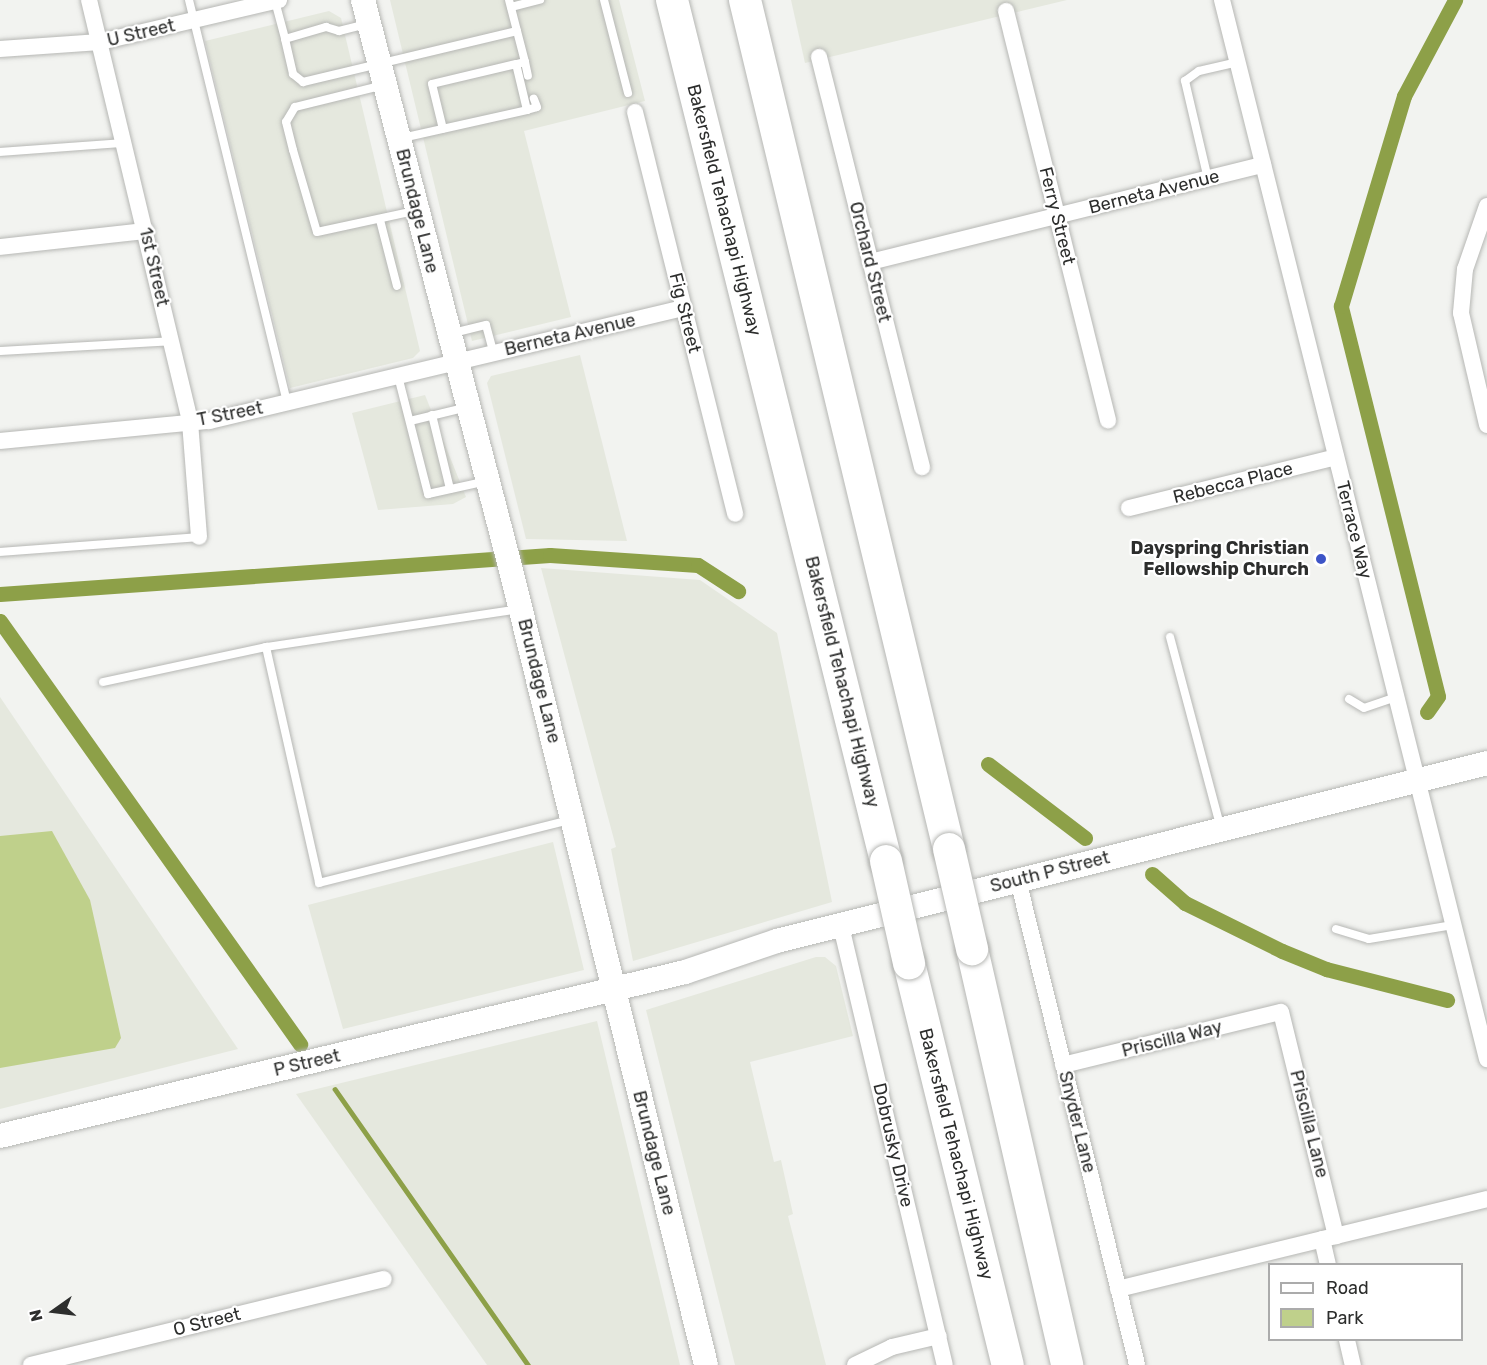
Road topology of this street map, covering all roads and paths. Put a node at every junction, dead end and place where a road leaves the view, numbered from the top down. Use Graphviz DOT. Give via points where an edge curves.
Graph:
graph roads {
  1 [pos="89,0"];
  2 [pos="189,0"];
  3 [pos="277,0"];
  4 [pos="363,0"];
  5 [pos="540,0"];
  6 [pos="604,0"];
  7 [pos="665,0"];
  8 [pos="672,0"];
  9 [pos="745,0"];
  10 [pos="753,0"];
  11 [pos="1222,0"];
  12 [pos="510,4"];
  13 [pos="1006,11"];
  14 [pos="194,20"];
  15 [pos="369,24"];
  16 [pos="517,31"];
  17 [pos="285,39"];
  18 [pos="100,42"];
  19 [pos="0,49"];
  20 [pos="819,57"];
  21 [pos="1238,62"];
  22 [pos="520,63"];
  23 [pos="331,72"];
  24 [pos="345,72"];
  25 [pos="382,75"];
  26 [pos="528,76"];
  27 [pos="764,80"];
  28 [pos="694,88"];
  29 [pos="628,93"];
  30 [pos="534,99"];
  31 [pos="527,110"];
  32 [pos="635,112"];
  33 [pos="443,129"];
  34 [pos="398,139"];
  35 [pos="125,143"];
  36 [pos="0,152"];
  37 [pos="1263,165"];
  38 [pos="1208,179"];
  39 [pos="1487,206"];
  40 [pos="417,211"];
  41 [pos="1057,216"];
  42 [pos="380,220"];
  43 [pos="146,231"];
  44 [pos="0,247"];
  45 [pos="870,262"];
  46 [pos="396,286"];
  47 [pos="684,308"];
  48 [pos="448,334"];
  49 [pos="171,341"];
  50 [pos="0,351"];
  51 [pos="492,352"];
  52 [pos="455,361"];
  53 [pos="398,375"];
  54 [pos="287,403"];
  55 [pos="468,407"];
  56 [pos="432,416"];
  57 [pos="410,421"];
  58 [pos="1108,421"];
  59 [pos="190,422"];
  60 [pos="1487,424"];
  61 [pos="0,441"];
  62 [pos="1336,457"];
  63 [pos="922,467"];
  64 [pos="487,481"];
  65 [pos="450,489"];
  66 [pos="1129,508"];
  67 [pos="735,513"];
  68 [pos="200,537"];
  69 [pos="0,552"];
  70 [pos="521,609"];
  71 [pos="1170,637"];
  72 [pos="266,647"];
  73 [pos="103,682"];
  74 [pos="1396,697"];
  75 [pos="1349,699"];
  76 [pos="1487,763"];
  77 [pos="1417,781"];
  78 [pos="573,819"];
  79 [pos="1221,830"];
  80 [pos="1018,880"];
  81 [pos="1454,924"];
  82 [pos="841,926"];
  83 [pos="1336,929"];
  84 [pos="615,989"];
  85 [pos="1281,1012"];
  86 [pos="1487,1059"];
  87 [pos="1063,1065"];
  88 [pos="0,1136"];
  89 [pos="963,1185"];
  90 [pos="1487,1199"];
  91 [pos="1329,1238"];
  92 [pos="1328,1263"];
  93 [pos="384,1279"];
  94 [pos="1118,1289"];
  95 [pos="939,1336"];
  96 [pos="1347,1341"];
  97 [pos="31,1365"];
  98 [pos="706,1365"];
  99 [pos="855,1365"];
  100 [pos="945,1365"];
  101 [pos="984,1365"];
  102 [pos="1008,1365"];
  103 [pos="1067,1365"];
  104 [pos="1137,1365"];
  105 [pos="1353,1365"];
  1 -- 18 [label="street, 1st Street"];
  2 -- 14 [label="lane"];
  3 -- 14 [label="street, U Street"];
  3 -- 17 [label="lane"];
  4 -- 15 [label="street, Brundage Lane"];
  5 -- 12 [label="lane"];
  6 -- 29 [label="lane"];
  7 -- 28 [label="highway"];
  8 -- 28 [label="highway, Bakersfield Tehachapi Highway"];
  9 -- 27 [label="highway"];
  10 -- 27 [label="highway"];
  11 -- 21 [label="street, Terrace Way"];
  12 -- 16 [label="lane"];
  13 -- 41 [label="street, Ferry Street"];
  14 -- 18 [label="street, U Street"];
  14 -- 54 [label="lane"];
  15 -- 17 [label="lane" via="339,31 326,27"];
  15 -- 25 [label="street, Brundage Lane"];
  16 -- 22 [label="lane"];
  16 -- 25 [label="lane"];
  17 -- 24 [label="lane" via="293,74 303,82"];
  18 -- 19 [label="street, U Street"];
  18 -- 35 [label="street, 1st Street"];
  20 -- 45 [label="street, Orchard Street"];
  21 -- 37 [label="street, Terrace Way"];
  21 -- 38 [label="lane" via="1199,71 1185,81"];
  22 -- 26 [label="lane"];
  22 -- 31 [label="lane"];
  22 -- 33 [label="lane" via="432,84"];
  23 -- 24 [label="lane"];
  24 -- 25 [label="lane"];
  25 -- 34 [label="street, Brundage Lane"];
  25 -- 42 [label="lane" via="295,107 286,122 312,228 324,234"];
  27 -- 103 [label="highway, bridge" via="949,849"];
  28 -- 89 [label="highway, Bakersfield Tehachapi Highway, bridge"];
  30 -- 31 [label="lane" via="537,107"];
  31 -- 33 [label="lane"];
  32 -- 47 [label="street, Fig Street"];
  33 -- 34 [label="lane"];
  34 -- 40 [label="street, Brundage Lane"];
  35 -- 36 [label="lane"];
  35 -- 43 [label="street, 1st Street"];
  37 -- 38 [label="street, Berneta Avenue"];
  37 -- 62 [label="street, Terrace Way"];
  38 -- 41 [label="street, Berneta Avenue"];
  39 -- 60 [label="street" via="1465,269 1461,313"];
  40 -- 42 [label="lane"];
  40 -- 48 [label="street, Brundage Lane"];
  41 -- 45 [label="street, Berneta Avenue"];
  41 -- 58 [label="street, Ferry Street"];
  42 -- 46 [label="lane"];
  43 -- 44 [label="street"];
  43 -- 49 [label="street, 1st Street"];
  45 -- 63 [label="street, Orchard Street"];
  47 -- 51 [label="street, Berneta Avenue"];
  47 -- 67 [label="street, Fig Street"];
  48 -- 51 [label="lane" via="486,325"];
  48 -- 52 [label="street, Brundage Lane"];
  49 -- 50 [label="lane"];
  49 -- 59 [label="street, 1st Street"];
  51 -- 52 [label="street, Berneta Avenue"];
  52 -- 53 [label="street, T Street"];
  52 -- 55 [label="street, Brundage Lane"];
  53 -- 54 [label="street, T Street"];
  53 -- 57 [label="lane"];
  54 -- 59 [label="street, T Street"];
  55 -- 56 [label="lane"];
  55 -- 64 [label="street, Brundage Lane"];
  56 -- 57 [label="lane"];
  56 -- 65 [label="lane"];
  57 -- 65 [label="lane" via="428,494"];
  59 -- 61 [label="street, T Street"];
  59 -- 68 [label="street, 1st Street"];
  62 -- 66 [label="street, Rebecca Place"];
  62 -- 74 [label="street, Terrace Way"];
  64 -- 65 [label="lane"];
  64 -- 70 [label="street, Brundage Lane"];
  68 -- 69 [label="lane"];
  70 -- 72 [label="lane"];
  70 -- 78 [label="street, Brundage Lane"];
  71 -- 79 [label="lane"];
  72 -- 73 [label="lane"];
  72 -- 78 [label="lane" via="319,883"];
  74 -- 75 [label="lane" via="1364,708"];
  74 -- 77 [label="street, Terrace Way"];
  76 -- 77 [label="street, South P Street"];
  77 -- 79 [label="street, South P Street"];
  77 -- 81 [label="street, Terrace Way"];
  78 -- 84 [label="street, Brundage Lane"];
  79 -- 80 [label="street, South P Street"];
  80 -- 82 [label="street, South P Street"];
  80 -- 87 [label="street, Snyder Lane"];
  81 -- 83 [label="lane" via="1369,939"];
  81 -- 86 [label="street, Terrace Way"];
  82 -- 84 [label="street, South P Street"];
  82 -- 95 [label="street, Dobrusky Drive"];
  84 -- 88 [label="street, P Street"];
  84 -- 98 [label="street, Brundage Lane"];
  85 -- 87 [label="street, Priscilla Way"];
  85 -- 91 [label="street, Priscilla Lane"];
  87 -- 94 [label="street, Snyder Lane"];
  89 -- 101 [label="highway"];
  89 -- 102 [label="highway, Bakersfield Tehachapi Highway"];
  90 -- 91 [label="street"];
  91 -- 92 [label="street, Priscilla Lane"];
  91 -- 94 [label="street"];
  93 -- 97 [label="street, O Street"];
  94 -- 104 [label="street, Snyder Lane"];
  95 -- 99 [label="street" via="892,1347"];
  95 -- 100 [label="street, Dobrusky Drive"];
  96 -- 105 [label="street"];
}
